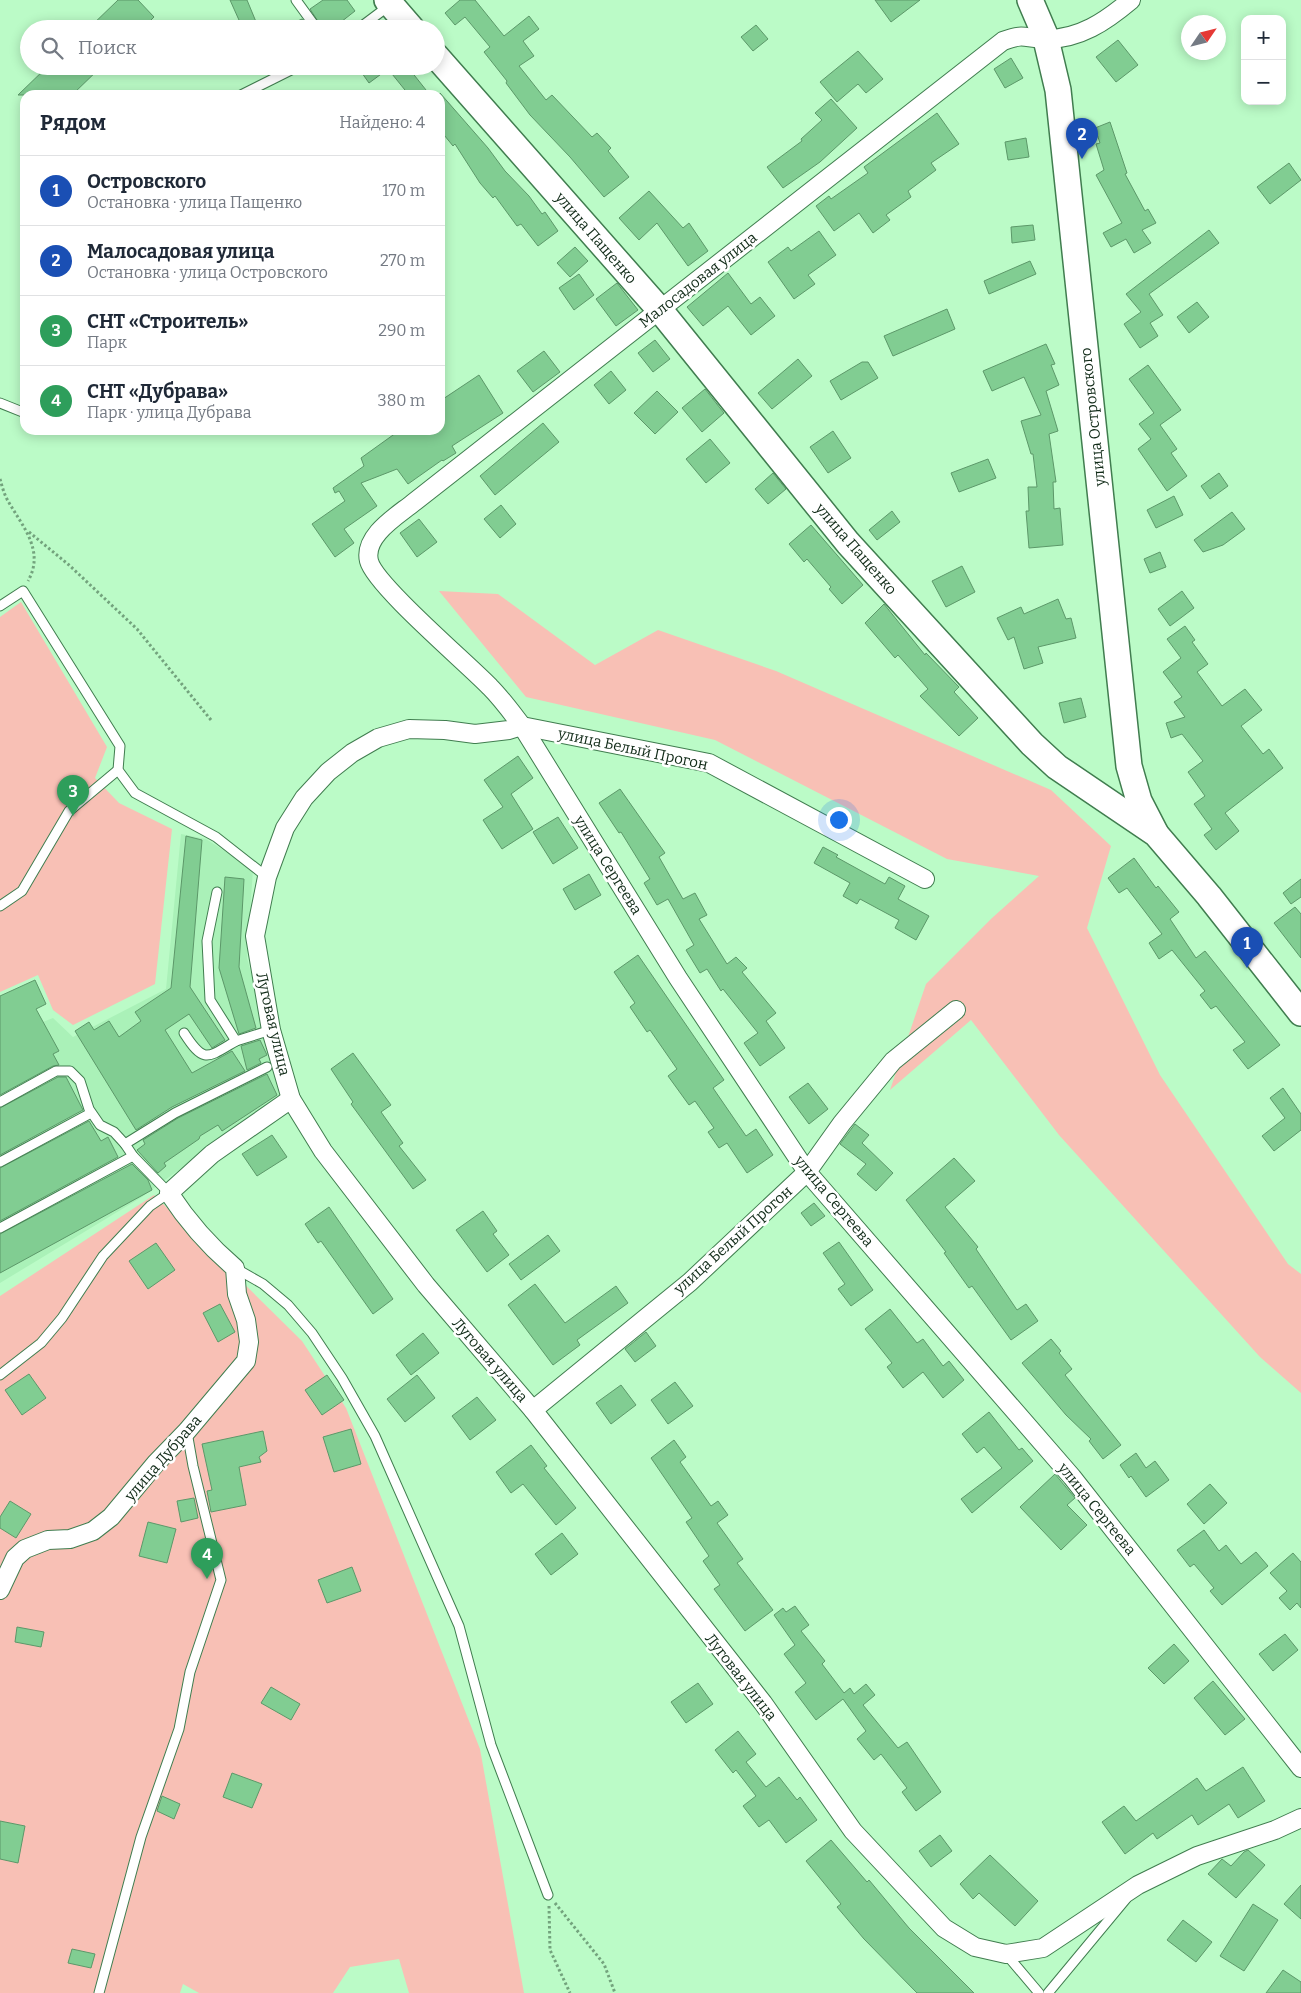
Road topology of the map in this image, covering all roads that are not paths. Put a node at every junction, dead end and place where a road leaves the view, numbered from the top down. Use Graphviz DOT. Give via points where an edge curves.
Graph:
graph roads {
  1 [pos="296,0"];
  2 [pos="1030,0"];
  3 [pos="1131,0"];
  4 [pos="389,2"];
  5 [pos="310,20"];
  6 [pos="368,20"];
  7 [pos="404,20"];
  8 [pos="1046,39"];
  9 [pos="445,66"];
  10 [pos="281,75"];
  11 [pos="251,90"];
  12 [pos="660,310"];
  13 [pos="0,403"];
  14 [pos="20,412"];
  15 [pos="369,561"];
  16 [pos="0,606"];
  17 [pos="522,726"];
  18 [pos="118,770"];
  19 [pos="1156,834"];
  20 [pos="267,877"];
  21 [pos="925,880"];
  22 [pos="216,892"];
  23 [pos="0,906"];
  24 [pos="956,1010"];
  25 [pos="1301,1013"];
  26 [pos="271,1030"];
  27 [pos="184,1033"];
  28 [pos="236,1041"];
  29 [pos="266,1067"];
  30 [pos="291,1098"];
  31 [pos="0,1102"];
  32 [pos="91,1113"];
  33 [pos="125,1144"];
  34 [pos="133,1156"];
  35 [pos="0,1162"];
  36 [pos="807,1172"];
  37 [pos="169,1193"];
  38 [pos="0,1228"];
  39 [pos="235,1268"];
  40 [pos="0,1375"];
  41 [pos="533,1410"];
  42 [pos="188,1431"];
  43 [pos="0,1590"];
  44 [pos="1301,1768"];
  45 [pos="1301,1818"];
  46 [pos="1138,1885"];
  47 [pos="548,1895"];
  48 [pos="1006,1954"];
  49 [pos="99,1993"];
  50 [pos="1039,1993"];
  51 [pos="1048,1993"];
  1 -- 5 [label="lane"];
  2 -- 8 [label="street, улица Островского"];
  3 -- 8 [label="street, Малосадовая улица" via="1110,18 1085,32"];
  4 -- 6 [label="lane"];
  4 -- 7 [label="street"];
  8 -- 12 [label="street, Малосадовая улица" via="1020,35 1003,41"];
  8 -- 19 [label="street, улица Островского" via="1058,90 1065,150 1129,766 1139,801"];
  9 -- 12 [label="street, улица Пащенко"];
  10 -- 11 [label="lane"];
  12 -- 15 [label="street, Малосадовая улица" via="391,522 376,536 370,547"];
  12 -- 19 [label="street, улица Пащенко" via="848,543 1032,744 1057,766"];
  13 -- 14 [label="lane"];
  15 -- 17 [label="street, улица Сергеева" via="376,574 400,600 491,688"];
  16 -- 18 [label="lane" via="23,591 120,746"];
  17 -- 20 [label="street, Луговая улица" via="475,734 409,729 378,738 352,753 328,772 304,798 285,828"];
  17 -- 21 [label="street, улица Белый Прогон" via="709,763"];
  17 -- 36 [label="street, улица Сергеева" via="678,978"];
  18 -- 20 [label="lane" via="135,793 216,837"];
  18 -- 23 [label="lane" via="69,811 22,891"];
  19 -- 25 [label="street, улица Пащенко"];
  20 -- 26 [label="street, Луговая улица" via="255,936"];
  22 -- 28 [label="lane" via="207,941 210,1000"];
  24 -- 36 [label="street, улица Белый Прогон" via="893,1061"];
  26 -- 28 [label="lane"];
  26 -- 30 [label="street, Луговая улица"];
  27 -- 28 [label="lane" via="195,1051 202,1055 213,1054"];
  29 -- 33 [label="lane" via="175,1113"];
  30 -- 37 [label="street" via="212,1154"];
  30 -- 41 [label="street, Луговая улица" via="323,1151 426,1285"];
  31 -- 32 [label="lane" via="56,1071 70,1071 80,1081"];
  32 -- 33 [label="lane" via="100,1125 114,1132"];
  32 -- 35 [label="lane"];
  33 -- 34 [label="lane"];
  34 -- 37 [label="lane"];
  34 -- 38 [label="lane"];
  36 -- 41 [label="street, улица Белый Прогон" via="690,1282"];
  36 -- 44 [label="street, улица Сергеева" via="1072,1477"];
  37 -- 39 [label="street" via="215,1252"];
  37 -- 40 [label="lane" via="143,1213 103,1256 62,1318 41,1343"];
  39 -- 42 [label="street, улица Дубрава" via="237,1294 249,1342 246,1361"];
  39 -- 47 [label="lane" via="263,1284 288,1305 342,1378 375,1436 459,1626 491,1745"];
  41 -- 48 [label="street, Луговая улица" via="763,1703 853,1831 944,1928 975,1947"];
  42 -- 43 [label="street, улица Дубрава" via="111,1517 93,1531 70,1539 48,1540 25,1549 15,1558"];
  42 -- 49 [label="lane" via="193,1466 221,1580 190,1672 179,1730 141,1837"];
  45 -- 46 [label="street, Луговая улица" via="1197,1856"];
  46 -- 48 [label="street, Луговая улица" via="1043,1948"];
  46 -- 51 [label="lane"];
  48 -- 50 [label="lane"];
}
